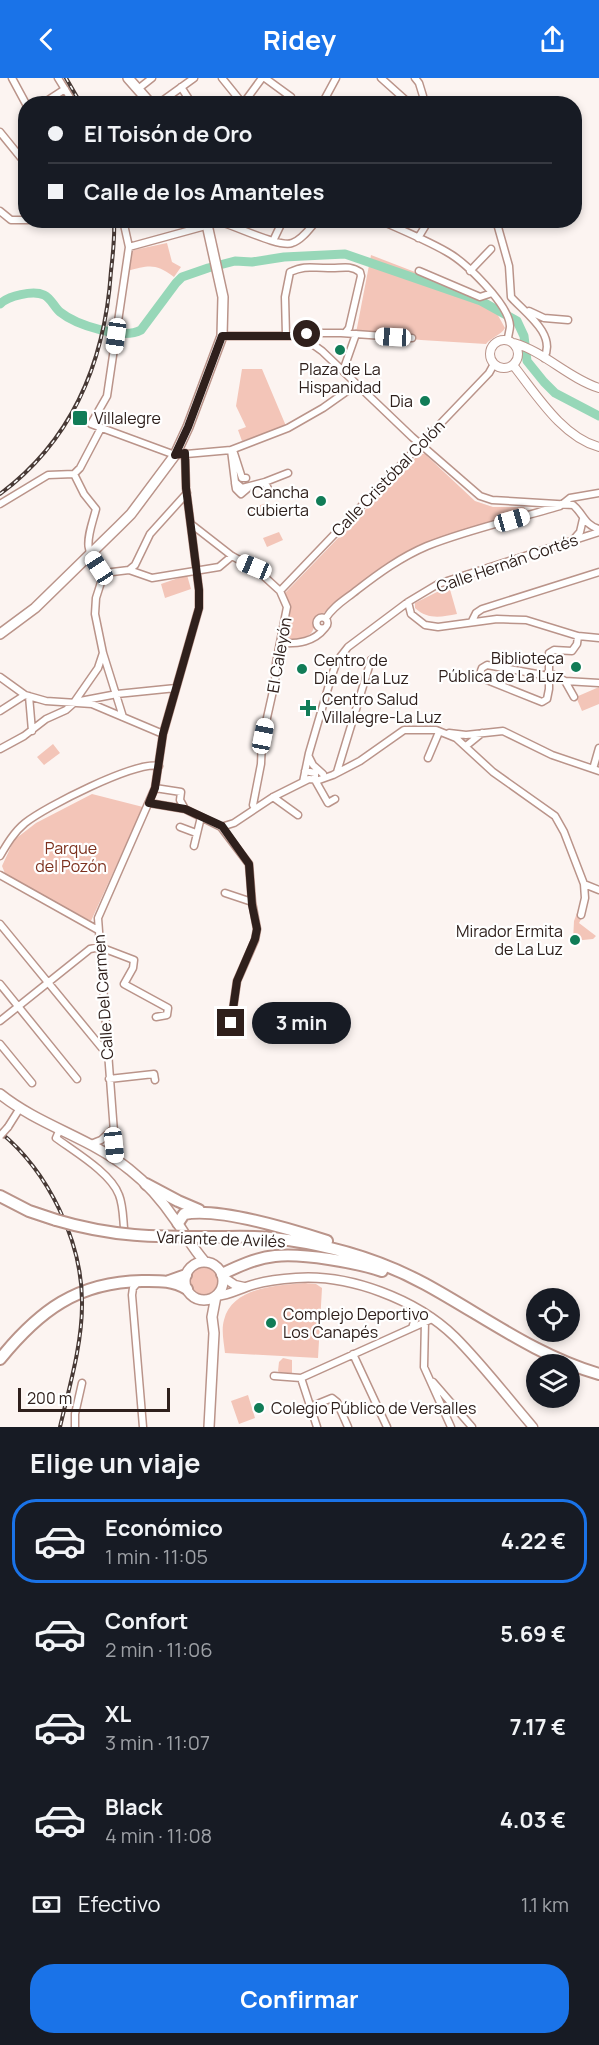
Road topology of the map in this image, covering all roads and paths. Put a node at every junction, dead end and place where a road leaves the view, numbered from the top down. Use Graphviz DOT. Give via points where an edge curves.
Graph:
graph roads {
  1 [pos="12,78"];
  2 [pos="58,78"];
  3 [pos="128,78"];
  4 [pos="152,78"];
  5 [pos="194,78"];
  6 [pos="222,78"];
  7 [pos="263,78"];
  8 [pos="336,78"];
  9 [pos="381,78"];
  10 [pos="415,78"];
  11 [pos="181,87"];
  12 [pos="66,89"];
  13 [pos="138,89"];
  14 [pos="22,96"];
  15 [pos="56,96"];
  16 [pos="70,96"];
  17 [pos="144,96"];
  18 [pos="169,96"];
  19 [pos="187,96"];
  20 [pos="237,96"];
  21 [pos="249,96"];
  22 [pos="290,96"];
  23 [pos="326,96"];
  24 [pos="397,96"];
  25 [pos="423,96"];
  26 [pos="0,132"];
  27 [pos="18,154"];
  28 [pos="0,211"];
  29 [pos="18,220"];
  30 [pos="125,228"];
  31 [pos="190,228"];
  32 [pos="207,228"];
  33 [pos="246,228"];
  34 [pos="279,228"];
  35 [pos="308,228"];
  36 [pos="399,228"];
  37 [pos="424,228"];
  38 [pos="498,228"];
  39 [pos="418,238"];
  40 [pos="273,241"];
  41 [pos="129,247"];
  42 [pos="491,249"];
  43 [pos="419,271"];
  44 [pos="470,271"];
  45 [pos="492,293"];
  46 [pos="525,310"];
  47 [pos="568,320"];
  48 [pos="318,333"];
  49 [pos="345,333"];
  50 [pos="356,334"];
  51 [pos="286,335"];
  52 [pos="222,336"];
  53 [pos="301,336"];
  54 [pos="412,338"];
  55 [pos="515,342"];
  56 [pos="313,343"];
  57 [pos="544,358"];
  58 [pos="495,364"];
  59 [pos="513,365"];
  60 [pos="343,371"];
  61 [pos="357,384"];
  62 [pos="599,388"];
  63 [pos="101,428"];
  64 [pos="422,444"];
  65 [pos="599,447"];
  66 [pos="232,450"];
  67 [pos="185,453"];
  68 [pos="175,455"];
  69 [pos="288,473"];
  70 [pos="74,474"];
  71 [pos="246,478"];
  72 [pos="265,482"];
  73 [pos="270,493"];
  74 [pos="599,493"];
  75 [pos="187,494"];
  76 [pos="527,502"];
  77 [pos="564,503"];
  78 [pos="0,504"];
  79 [pos="528,515"];
  80 [pos="583,519"];
  81 [pos="192,524"];
  82 [pos="599,531"];
  83 [pos="573,540"];
  84 [pos="90,555"];
  85 [pos="232,556"];
  86 [pos="129,570"];
  87 [pos="196,571"];
  88 [pos="599,572"];
  89 [pos="104,573"];
  90 [pos="280,591"];
  91 [pos="408,602"];
  92 [pos="398,609"];
  93 [pos="411,614"];
  94 [pos="472,621"];
  95 [pos="0,634"];
  96 [pos="579,636"];
  97 [pos="599,638"];
  98 [pos="281,643"];
  99 [pos="103,653"];
  100 [pos="373,661"];
  101 [pos="548,674"];
  102 [pos="0,677"];
  103 [pos="566,681"];
  104 [pos="599,683"];
  105 [pos="176,688"];
  106 [pos="117,694"];
  107 [pos="27,695"];
  108 [pos="574,697"];
  109 [pos="75,702"];
  110 [pos="0,711"];
  111 [pos="123,717"];
  112 [pos="32,731"];
  113 [pos="485,731"];
  114 [pos="439,732"];
  115 [pos="163,734"];
  116 [pos="466,746"];
  117 [pos="599,748"];
  118 [pos="0,749"];
  119 [pos="309,756"];
  120 [pos="428,758"];
  121 [pos="159,765"];
  122 [pos="596,770"];
  123 [pos="305,771"];
  124 [pos="335,774"];
  125 [pos="318,777"];
  126 [pos="303,782"];
  127 [pos="155,788"];
  128 [pos="273,796"];
  129 [pos="331,799"];
  130 [pos="149,803"];
  131 [pos="255,808"];
  132 [pos="185,809"];
  133 [pos="298,815"];
  134 [pos="201,817"];
  135 [pos="222,826"];
  136 [pos="180,827"];
  137 [pos="196,833"];
  138 [pos="194,846"];
  139 [pos="0,856"];
  140 [pos="0,875"];
  141 [pos="584,884"];
  142 [pos="599,890"];
  143 [pos="225,893"];
  144 [pos="252,902"];
  145 [pos="581,915"];
  146 [pos="0,924"];
  147 [pos="98,930"];
  148 [pos="100,947"];
  149 [pos="49,982"];
  150 [pos="0,984"];
  151 [pos="19,1006"];
  152 [pos="156,1017"];
  153 [pos="0,1021"];
  154 [pos="231,1023"];
  155 [pos="0,1044"];
  156 [pos="106,1053"];
  157 [pos="77,1079"];
  158 [pos="109,1079"];
  159 [pos="154,1080"];
  160 [pos="32,1083"];
  161 [pos="0,1094"];
  162 [pos="20,1108"];
  163 [pos="113,1128"];
  164 [pos="60,1129"];
  165 [pos="0,1136"];
  166 [pos="91,1144"];
  167 [pos="116,1159"];
  168 [pos="146,1184"];
  169 [pos="0,1196"];
  170 [pos="205,1212"];
  171 [pos="178,1223"];
  172 [pos="123,1227"];
  173 [pos="190,1245"];
  174 [pos="205,1262"];
  175 [pos="188,1271"];
  176 [pos="222,1276"];
  177 [pos="138,1281"];
  178 [pos="169,1281"];
  179 [pos="423,1283"];
  180 [pos="244,1287"];
  181 [pos="187,1289"];
  182 [pos="216,1296"];
  183 [pos="202,1299"];
  184 [pos="409,1304"];
  185 [pos="212,1317"];
  186 [pos="428,1320"];
  187 [pos="411,1328"];
  188 [pos="525,1343"];
  189 [pos="353,1354"];
  190 [pos="0,1359"];
  191 [pos="599,1374"];
  192 [pos="274,1376"];
  193 [pos="302,1378"];
  194 [pos="429,1378"];
  195 [pos="82,1383"];
  196 [pos="310,1407"];
  197 [pos="456,1407"];
  198 [pos="444,1412"];
  199 [pos="143,1426"];
  200 [pos="75,1427"];
  201 [pos="209,1427"];
  202 [pos="317,1427"];
  203 [pos="348,1427"];
  204 [pos="387,1427"];
  205 [pos="452,1427"];
  206 [pos="472,1427"];
  207 [pos="533,1427"];
  1 -- 14 [label="street"];
  2 -- 12 [label="street"];
  3 -- 13 [label="main road"];
  4 -- 13 [label="street"];
  5 -- 11 [label="street"];
  6 -- 20 [label="street"];
  7 -- 21 [label="street"];
  7 -- 22 [label="street"];
  8 -- 23 [label="street"];
  9 -- 24 [label="street"];
  10 -- 25 [label="street"];
  11 -- 18 [label="street"];
  11 -- 19 [label="street"];
  12 -- 15 [label="street"];
  12 -- 16 [label="street"];
  13 -- 17 [label="main road"];
  26 -- 27 [label="street"];
  28 -- 29 [label="street" via="11,220"];
  30 -- 41 [label="street"];
  31 -- 41 [label="street"];
  32 -- 52 [label="main road" via="224,312"];
  33 -- 40 [label="street"];
  34 -- 40 [label="street"];
  35 -- 40 [label="street" via="296,242 286,245"];
  36 -- 39 [label="street"];
  37 -- 39 [label="street"];
  38 -- 46 [label="street" via="509,266 511,297"];
  39 -- 44 [label="street" via="449,253"];
  41 -- 63 [label="street" via="107,396 91,424"];
  42 -- 44 [label="street"];
  43 -- 45 [label="street" via="480,297"];
  44 -- 45 [label="street"];
  45 -- 55 [label="street" via="508,320"];
  46 -- 47 [label="street" via="544,318"];
  46 -- 57 [label="street" via="537,322 546,341 548,351"];
  48 -- 49 [label="street"];
  48 -- 53 [label="street"];
  48 -- 56 [label="street"];
  49 -- 50 [label="street"];
  49 -- 51 [label="street" via="362,276 357,269 345,266 309,266 290,272 285,297"];
  50 -- 54 [label="street"];
  50 -- 60 [label="street"];
  51 -- 52 [label="street"];
  51 -- 53 [label="street"];
  52 -- 68 [label="main road"];
  53 -- 56 [label="street"];
  55 -- 57 [label="street"];
  55 -- 58 [label="street" via="500,340 494,344 490,358"];
  55 -- 59 [label="street" via="519,357"];
  56 -- 60 [label="street"];
  57 -- 62 [label="street"];
  58 -- 59 [label="street" via="501,368"];
  58 -- 64 [label="street, Calle Cristóbal Colón"];
  59 -- 65 [label="street" via="566,428"];
  60 -- 61 [label="street"];
  61 -- 64 [label="street"];
  61 -- 66 [label="street" via="288,428"];
  63 -- 68 [label="street"];
  63 -- 70 [label="street"];
  64 -- 76 [label="street" via="480,496"];
  64 -- 90 [label="street, Calle Cristóbal Colón"];
  66 -- 67 [label="street"];
  66 -- 71 [label="street" via="242,478"];
  66 -- 72 [label="street" via="235,482 242,488"];
  67 -- 68 [label="street"];
  67 -- 75 [label="street, Calle Del Carmen"];
  68 -- 84 [label="main road" via="131,514"];
  69 -- 72 [label="street"];
  70 -- 78 [label="street" via="48,475"];
  70 -- 84 [label="street" via="96,509 87,535"];
  72 -- 73 [label="street"];
  74 -- 77 [label="street" via="570,498"];
  75 -- 81 [label="street, Calle Del Carmen"];
  75 -- 86 [label="street" via="150,534"];
  76 -- 77 [label="street"];
  76 -- 79 [label="street"];
  77 -- 79 [label="street"];
  77 -- 80 [label="street" via="577,508"];
  79 -- 98 [label="street" via="415,552 372,578 326,618 318,620 322,628 315,636 293,644"];
  80 -- 82 [label="street"];
  80 -- 83 [label="street"];
  81 -- 85 [label="street"];
  81 -- 87 [label="street, Calle Del Carmen"];
  82 -- 83 [label="street, Calle Hernán Cortés"];
  83 -- 91 [label="street, Calle Hernán Cortés" via="438,584"];
  84 -- 89 [label="street"];
  84 -- 95 [label="main road" via="35,608"];
  85 -- 87 [label="street" via="219,567"];
  85 -- 90 [label="street" via="256,569"];
  86 -- 87 [label="street" via="152,578"];
  86 -- 89 [label="street"];
  87 -- 105 [label="street, Calle Del Carmen" via="199,608"];
  88 -- 94 [label="street" via="482,609"];
  89 -- 99 [label="street" via="95,614"];
  90 -- 98 [label="street, El Caleyón" via="287,607"];
  91 -- 92 [label="street, Calle Hernán Cortés"];
  91 -- 93 [label="street"];
  92 -- 93 [label="street"];
  92 -- 119 [label="street, Calle Hernán Cortés" via="348,647 337,661"];
  93 -- 94 [label="street" via="425,625 438,627"];
  94 -- 96 [label="street" via="526,620"];
  96 -- 97 [label="street"];
  96 -- 101 [label="street" via="572,651 549,653"];
  98 -- 131 [label="street, El Caleyón" via="262,740"];
  99 -- 106 [label="street"];
  99 -- 109 [label="street" via="98,669"];
  100 -- 124 [label="street"];
  101 -- 101 [label="street" via="487,665 480,672 487,680 542,702 547,699"];
  101 -- 103 [label="street"];
  102 -- 107 [label="street"];
  103 -- 104 [label="street"];
  103 -- 108 [label="street"];
  105 -- 106 [label="street"];
  105 -- 115 [label="street, Calle Del Carmen"];
  106 -- 109 [label="street"];
  106 -- 111 [label="street"];
  107 -- 109 [label="street" via="46,701"];
  107 -- 110 [label="street"];
  107 -- 112 [label="street"];
  109 -- 111 [label="street" via="92,704"];
  109 -- 112 [label="street"];
  111 -- 115 [label="street"];
  112 -- 118 [label="street"];
  113 -- 114 [label="street" via="466,735"];
  113 -- 116 [label="street"];
  113 -- 122 [label="street" via="503,731 552,755"];
  114 -- 116 [label="street"];
  114 -- 120 [label="street"];
  114 -- 124 [label="street" via="405,730"];
  115 -- 121 [label="street, Calle Del Carmen"];
  116 -- 141 [label="street" via="493,772 555,816"];
  117 -- 122 [label="street"];
  119 -- 123 [label="street, Calle Hernán Cortés"];
  119 -- 125 [label="street"];
  121 -- 127 [label="street, Calle Del Carmen"];
  121 -- 139 [label="street" via="128,771 42,812 17,831"];
  123 -- 125 [label="street"];
  123 -- 126 [label="street, Calle Hernán Cortés"];
  124 -- 125 [label="street"];
  125 -- 126 [label="street"];
  125 -- 129 [label="street" via="328,803"];
  126 -- 128 [label="street"];
  127 -- 130 [label="street, Calle Del Carmen"];
  127 -- 132 [label="street" via="181,792"];
  128 -- 131 [label="street"];
  128 -- 133 [label="street"];
  130 -- 132 [label="street"];
  130 -- 147 [label="street, Calle Del Carmen" via="98,918"];
  131 -- 135 [label="street" via="234,823"];
  132 -- 134 [label="street"];
  134 -- 135 [label="street"];
  134 -- 137 [label="street"];
  135 -- 144 [label="street" via="249,864"];
  136 -- 137 [label="street"];
  137 -- 138 [label="street"];
  140 -- 147 [label="street"];
  141 -- 142 [label="street"];
  141 -- 145 [label="street"];
  143 -- 144 [label="street"];
  144 -- 154 [label="street" via="257,929 237,981"];
  146 -- 149 [label="street"];
  147 -- 148 [label="street, Calle Del Carmen"];
  148 -- 149 [label="street" via="90,949"];
  148 -- 152 [label="street" via="134,960 124,984 168,1008 167,1015"];
  148 -- 156 [label="street, Calle Del Carmen"];
  149 -- 151 [label="street"];
  149 -- 156 [label="street"];
  150 -- 151 [label="street"];
  151 -- 153 [label="street"];
  151 -- 157 [label="street"];
  155 -- 160 [label="street"];
  156 -- 158 [label="street, Calle Del Carmen"];
  158 -- 159 [label="street" via="154,1074"];
  158 -- 163 [label="street, Calle Del Carmen"];
  161 -- 162 [label="main road"];
  162 -- 164 [label="main road"];
  162 -- 165 [label="street, bridge"];
  163 -- 166 [label="street"];
  163 -- 167 [label="street, Calle Del Carmen"];
  164 -- 166 [label="main road"];
  164 -- 172 [label="street" via="56,1138 95,1167 119,1193"];
  166 -- 167 [label="main road"];
  167 -- 168 [label="main road"];
  168 -- 170 [label="highway"];
  168 -- 171 [label="main road"];
  169 -- 179 [label="highway, Variante de Avilés, bridge" via="56,1220 118,1235 272,1238 312,1244 360,1256"];
  170 -- 171 [label="highway" via="184,1214"];
  170 -- 179 [label="highway" via="275,1225 369,1254"];
  171 -- 173 [label="main road"];
  173 -- 174 [label="main road"];
  173 -- 175 [label="main road"];
  174 -- 175 [label="main road"];
  174 -- 176 [label="main road" via="215,1265"];
  175 -- 178 [label="highway"];
  175 -- 181 [label="main road"];
  176 -- 180 [label="main road"];
  176 -- 182 [label="main road" via="221,1290"];
  176 -- 188 [label="highway" via="255,1260 276,1256 316,1258 377,1269 410,1282"];
  177 -- 178 [label="highway"];
  177 -- 190 [label="highway" via="98,1286 57,1304 22,1332"];
  177 -- 199 [label="street" via="132,1295"];
  178 -- 181 [label="highway"];
  179 -- 188 [label="highway, Variante de Avilés"];
  180 -- 182 [label="main road"];
  180 -- 184 [label="main road" via="298,1277 332,1279 370,1288"];
  181 -- 183 [label="main road"];
  182 -- 183 [label="main road"];
  182 -- 185 [label="main road"];
  183 -- 185 [label="main road"];
  184 -- 186 [label="main road"];
  184 -- 187 [label="street" via="416,1316"];
  185 -- 201 [label="main road"];
  186 -- 187 [label="street"];
  186 -- 194 [label="street" via="424,1367"];
  186 -- 207 [label="main road" via="454,1336"];
  187 -- 189 [label="street"];
  188 -- 191 [label="highway, Variante de Avilés"];
  189 -- 193 [label="street"];
  189 -- 204 [label="street"];
  192 -- 193 [label="street"];
  193 -- 196 [label="street"];
  194 -- 197 [label="street"];
  194 -- 198 [label="street"];
  195 -- 200 [label="street"];
  196 -- 202 [label="street"];
  196 -- 203 [label="street" via="332,1398"];
  197 -- 198 [label="street"];
  197 -- 206 [label="street"];
  198 -- 205 [label="street"];
}
